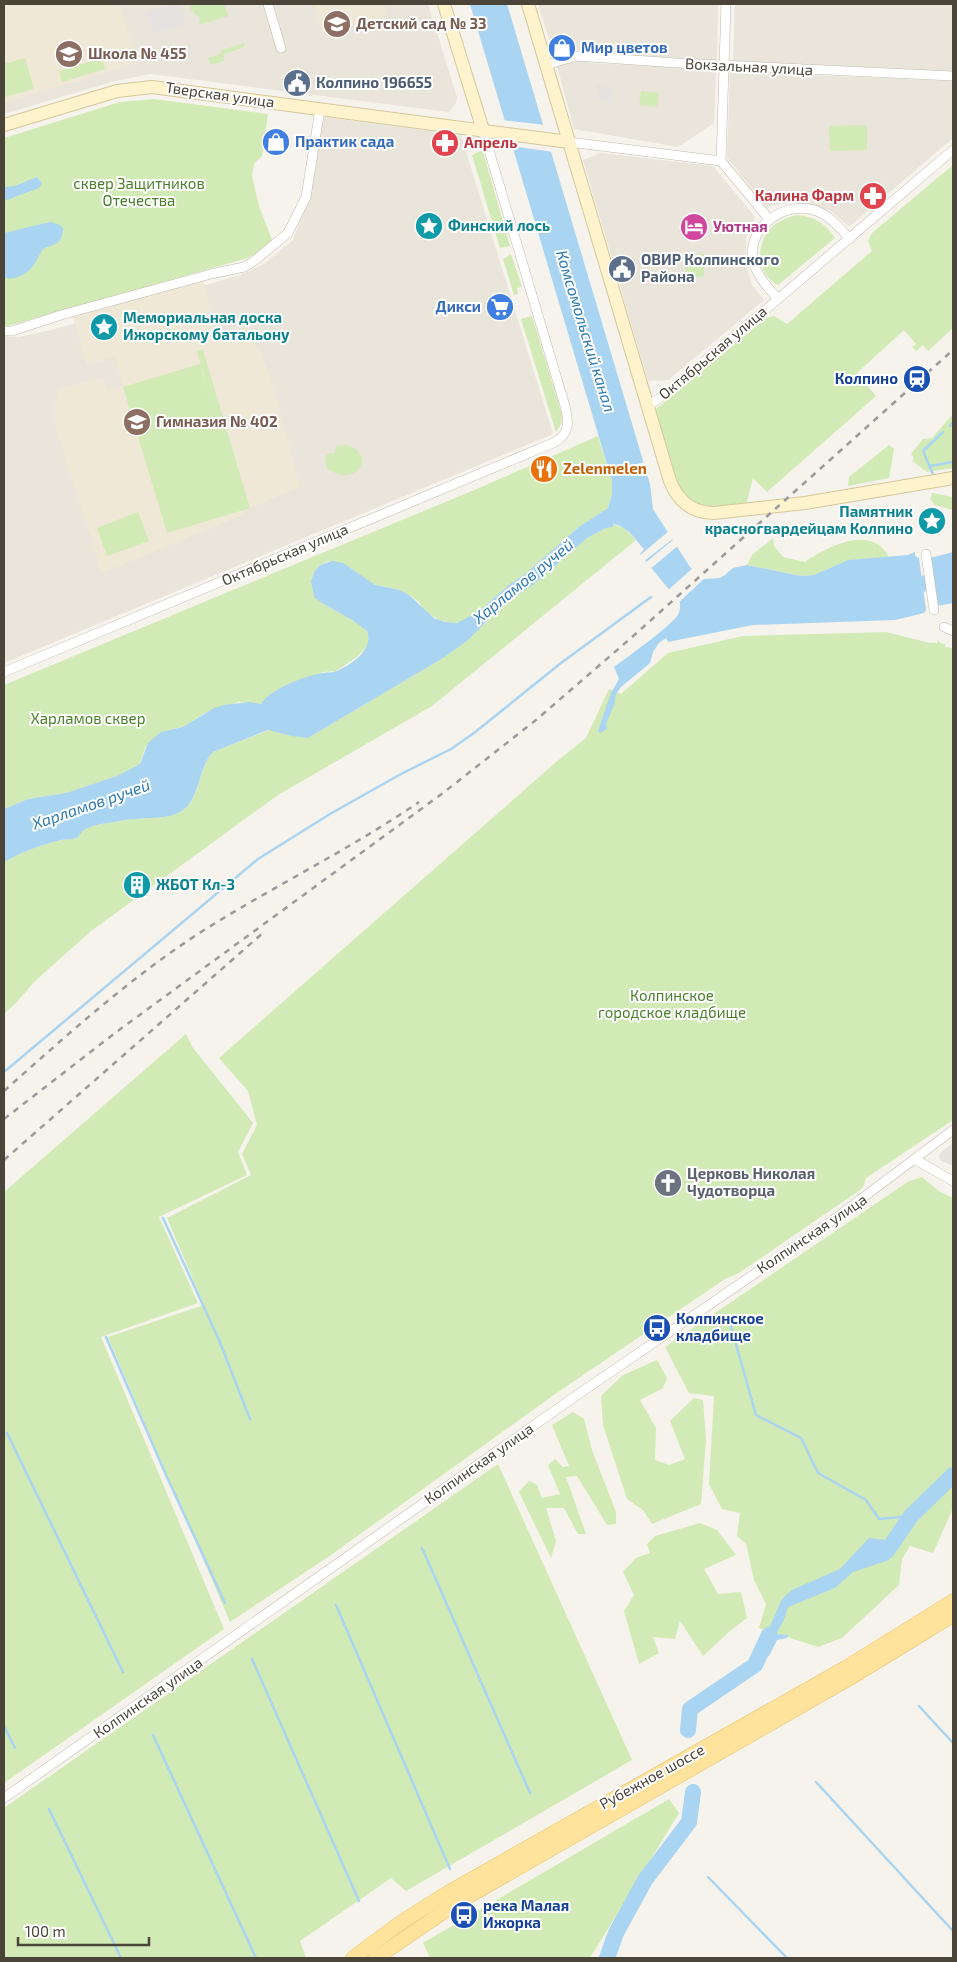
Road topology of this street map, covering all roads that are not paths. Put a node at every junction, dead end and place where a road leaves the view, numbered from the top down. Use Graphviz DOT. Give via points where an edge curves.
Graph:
graph roads {
  1 [pos="268,4"];
  2 [pos="444,4"];
  3 [pos="528,4"];
  4 [pos="726,4"];
  5 [pos="281,48"];
  6 [pos="546,65"];
  7 [pos="723,65"];
  8 [pos="953,76"];
  9 [pos="320,109"];
  10 [pos="4,125"];
  11 [pos="482,130"];
  12 [pos="569,142"];
  13 [pos="953,150"];
  14 [pos="721,162"];
  15 [pos="769,219"];
  16 [pos="850,239"];
  17 [pos="778,299"];
  18 [pos="4,331"];
  19 [pos="648,406"];
  20 [pos="953,478"];
  21 [pos="926,554"];
  22 [pos="934,610"];
  23 [pos="944,627"];
  24 [pos="953,632"];
  25 [pos="4,672"];
  26 [pos="953,1130"];
  27 [pos="916,1160"];
  28 [pos="953,1181"];
  29 [pos="953,1602"];
  30 [pos="953,1615"];
  31 [pos="4,1798"];
  32 [pos="386,1942"];
  33 [pos="373,1955"];
  34 [pos="353,1958"];
  1 -- 5 [label="street"];
  2 -- 11 [label="street"];
  3 -- 6 [label="street"];
  4 -- 7 [label="street"];
  6 -- 7 [label="street, Вокзальная улица" via="576,56"];
  6 -- 12 [label="street"];
  7 -- 8 [label="street, Вокзальная улица"];
  7 -- 14 [label="street"];
  9 -- 10 [label="street, Тверская улица" via="164,87 140,87 109,93"];
  9 -- 11 [label="street, Тверская улица"];
  9 -- 18 [label="street" via="306,197 288,233 254,261"];
  11 -- 12 [label="street, Тверская улица"];
  11 -- 25 [label="street, Октябрьская улица" via="565,406 568,422 565,435 558,441"];
  12 -- 14 [label="street"];
  12 -- 19 [label="street"];
  13 -- 16 [label="street"];
  14 -- 15 [label="street"];
  15 -- 16 [label="street" via="795,208 811,209 832,221"];
  15 -- 17 [label="street" via="758,233 753,262 759,276"];
  16 -- 17 [label="street, Октябрьская улица"];
  17 -- 19 [label="street, Октябрьская улица"];
  19 -- 20 [label="street" via="673,489 684,503 706,513 766,508"];
  21 -- 22 [label="street"];
  23 -- 24 [label="street"];
  26 -- 27 [label="street, Колпинская улица"];
  27 -- 28 [label="street"];
  27 -- 31 [label="street, Колпинская улица"];
  29 -- 32 [label="main road, Рубежное шоссе" via="847,1667 449,1892"];
  30 -- 32 [label="main road, Рубежное шоссе" via="850,1678"];
  32 -- 33 [label="main road, Рубежное шоссе"];
  33 -- 34 [label="main road, Рубежное шоссе"];
}
